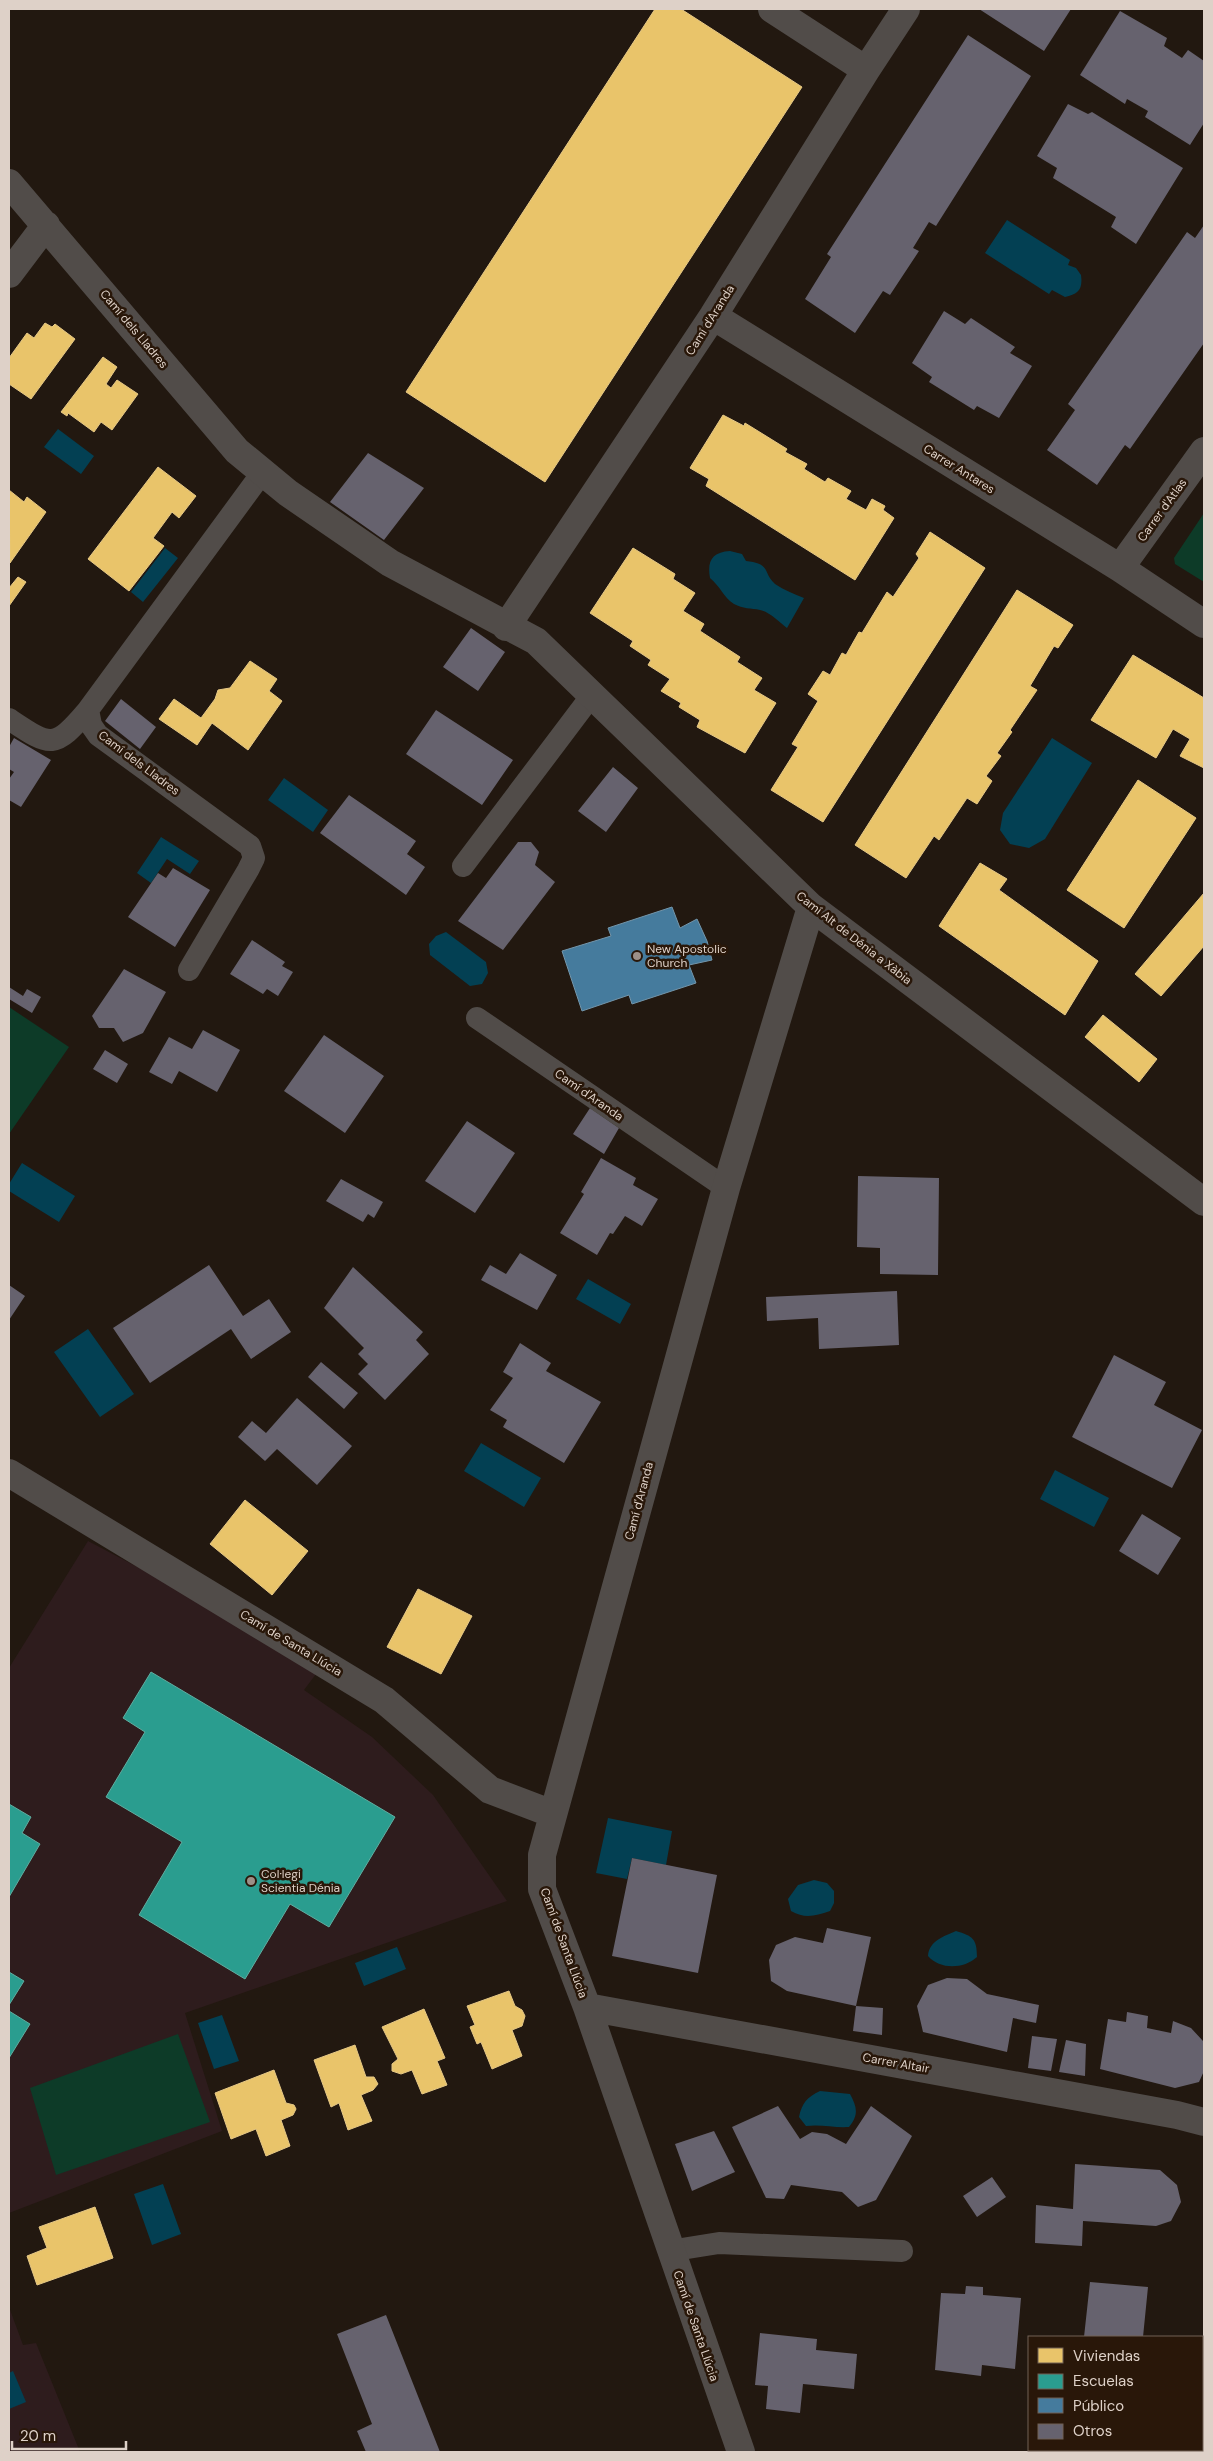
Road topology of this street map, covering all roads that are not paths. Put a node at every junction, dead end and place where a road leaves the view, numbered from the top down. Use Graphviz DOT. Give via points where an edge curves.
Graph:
graph roads {
  1 [pos="772,9"];
  2 [pos="906,9"];
  3 [pos="866,70"];
  4 [pos="9,182"];
  5 [pos="46,225"];
  6 [pos="9,274"];
  7 [pos="713,316"];
  8 [pos="1204,452"];
  9 [pos="262,472"];
  10 [pos="1120,568"];
  11 [pos="1204,624"];
  12 [pos="506,627"];
  13 [pos="592,695"];
  14 [pos="88,710"];
  15 [pos="9,719"];
  16 [pos="463,866"];
  17 [pos="811,907"];
  18 [pos="189,970"];
  19 [pos="477,1018"];
  20 [pos="726,1188"];
  21 [pos="1204,1202"];
  22 [pos="9,1473"];
  23 [pos="553,1814"];
  24 [pos="587,2007"];
  25 [pos="1204,2122"];
  26 [pos="669,2251"];
  27 [pos="902,2251"];
  28 [pos="741,2452"];
  1 -- 3 [label="street"];
  2 -- 3 [label="street, Camí d'Aranda"];
  3 -- 7 [label="street, Camí d'Aranda"];
  4 -- 5 [label="street, Camí dels Lladres"];
  5 -- 6 [label="street"];
  5 -- 9 [label="street, Camí dels Lladres" via="237,450"];
  7 -- 10 [label="street, Carrer Antares"];
  7 -- 12 [label="street, Camí d'Aranda"];
  8 -- 10 [label="street, Carrer d'Atlas"];
  9 -- 12 [label="street, Camí dels Lladres" via="390,563"];
  9 -- 14 [label="lane"];
  10 -- 11 [label="street, Carrer Antares"];
  12 -- 13 [label="street, Camí Alt de Dénia a Xàbia" via="536,642"];
  13 -- 16 [label="lane"];
  13 -- 17 [label="street, Camí Alt de Dénia a Xàbia"];
  14 -- 15 [label="lane" via="68,734 57,739 38,738"];
  14 -- 18 [label="lane, Camí dels Lladres" via="91,725 98,735 250,846 254,858"];
  17 -- 20 [label="street, Camí d'Aranda"];
  17 -- 21 [label="street, Camí Alt de Dénia a Xàbia"];
  19 -- 20 [label="lane, Camí d'Aranda"];
  20 -- 23 [label="street, Camí d'Aranda"];
  22 -- 23 [label="street, Camí de Santa Llúcia" via="384,1700 490,1790"];
  23 -- 24 [label="street, Camí de Santa Llúcia" via="542,1854 542,1889"];
  24 -- 25 [label="street, Carrer Altair"];
  24 -- 26 [label="street, Camí de Santa Llúcia"];
  26 -- 27 [label="lane" via="719,2243"];
  26 -- 28 [label="street, Camí de Santa Llúcia"];
}
